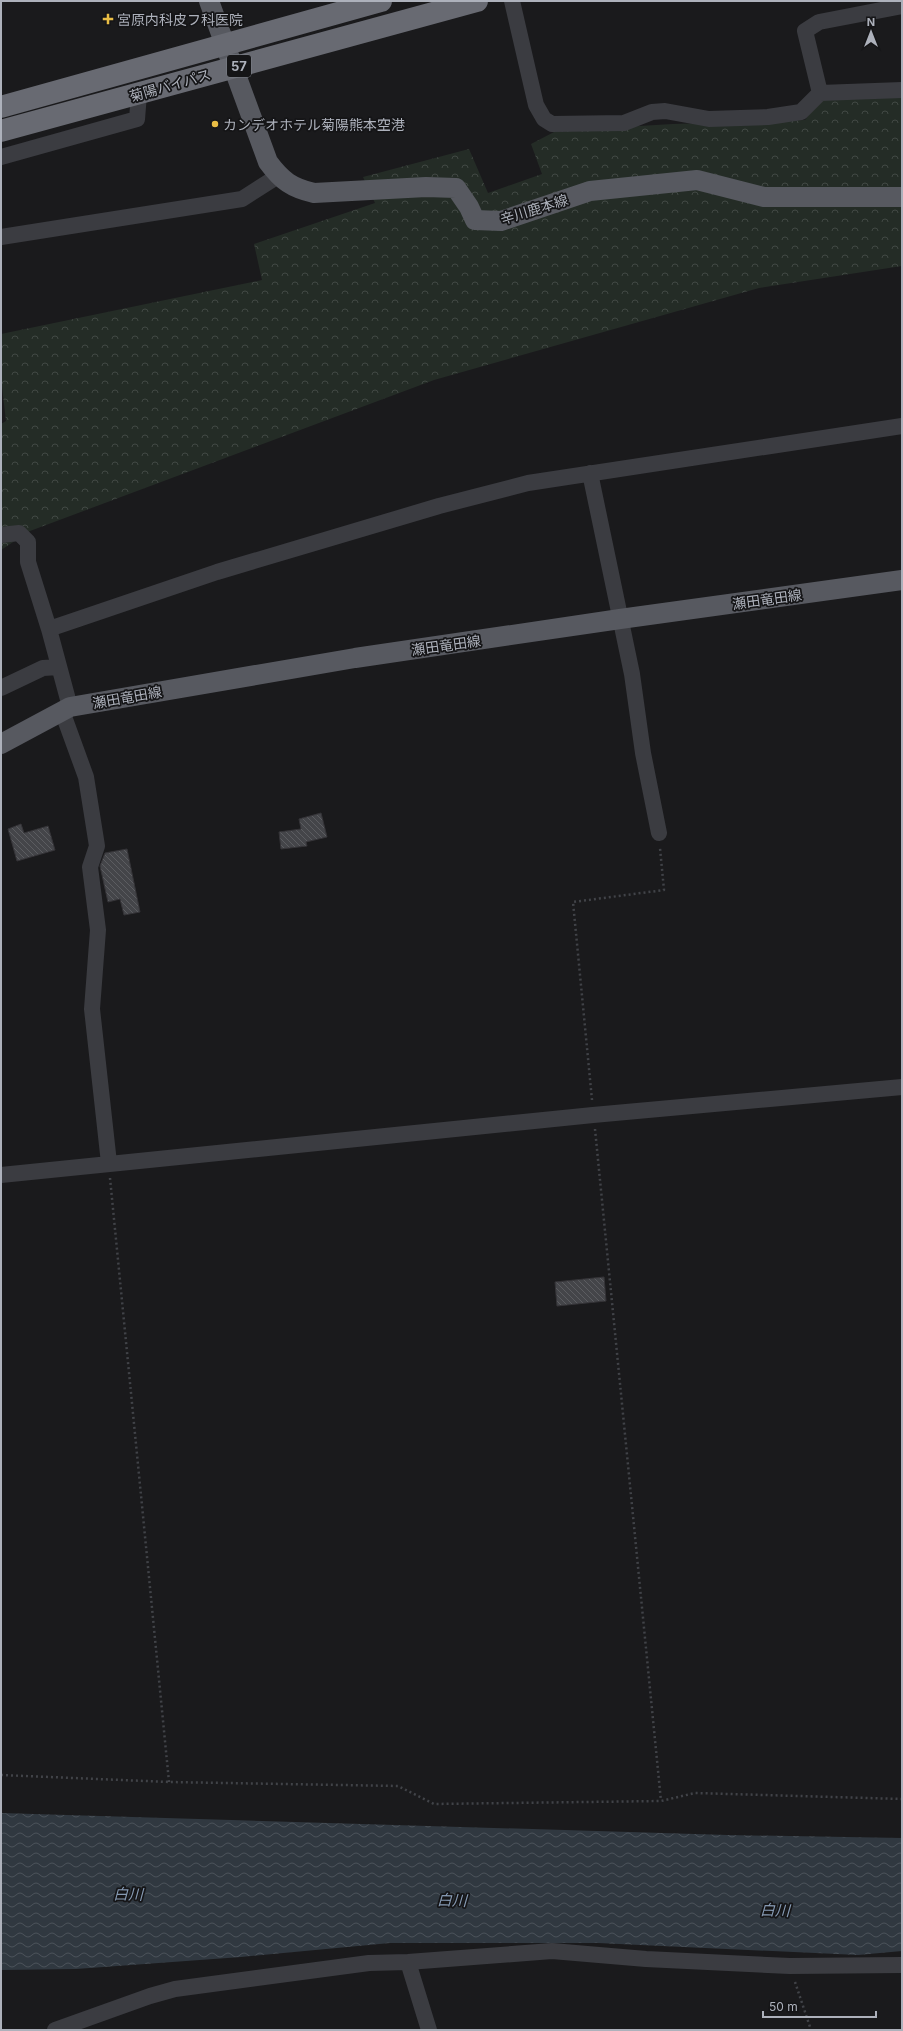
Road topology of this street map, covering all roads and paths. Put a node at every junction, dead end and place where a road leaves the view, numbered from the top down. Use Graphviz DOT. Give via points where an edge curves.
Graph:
graph roads {
  1 [pos="209,1"];
  2 [pos="382,1"];
  3 [pos="477,1"];
  4 [pos="512,1"];
  5 [pos="902,6"];
  6 [pos="225,44"];
  7 [pos="234,67"];
  8 [pos="902,90"];
  9 [pos="820,93"];
  10 [pos="139,94"];
  11 [pos="1,107"];
  12 [pos="1,131"];
  13 [pos="1,157"];
  14 [pos="278,176"];
  15 [pos="902,197"];
  16 [pos="1,237"];
  17 [pos="902,426"];
  18 [pos="590,473"];
  19 [pos="1,536"];
  20 [pos="902,580"];
  21 [pos="620,619"];
  22 [pos="49,629"];
  23 [pos="59,667"];
  24 [pos="1,688"];
  25 [pos="66,709"];
  26 [pos="1,744"];
  27 [pos="659,833"];
  28 [pos="902,1087"];
  29 [pos="593,1115"];
  30 [pos="109,1163"];
  31 [pos="1,1175"];
  32 [pos="1,1775"];
  33 [pos="168,1782"];
  34 [pos="902,1799"];
  35 [pos="661,1801"];
  36 [pos="408,1962"];
  37 [pos="902,1965"];
  38 [pos="790,1966"];
  39 [pos="54,2030"];
  40 [pos="429,2030"];
  41 [pos="810,2030"];
  1 -- 6 [label="main road, 辛川鹿本線"];
  2 -- 6 [label="highway, 菊陽バイパス / 57"];
  3 -- 7 [label="highway, 菊陽バイパス / 57"];
  4 -- 9 [label="street" via="536,104 544,119 552,124 624,123 652,112 665,111 709,119 768,117 801,112"];
  5 -- 9 [label="street" via="819,22 805,31"];
  6 -- 7 [label="main road, 辛川鹿本線"];
  6 -- 11 [label="highway, 菊陽バイパス / 57"];
  7 -- 10 [label="highway, 菊陽バイパス / 57"];
  7 -- 14 [label="main road, 辛川鹿本線" via="268,162"];
  8 -- 9 [label="street"];
  10 -- 12 [label="highway, 菊陽バイパス / 57"];
  10 -- 13 [label="street" via="137,119"];
  14 -- 15 [label="main road, 辛川鹿本線" via="296,189 314,193 426,187 456,188 475,220 501,221 590,191 697,180 764,197"];
  14 -- 16 [label="street" via="242,199"];
  17 -- 18 [label="street"];
  18 -- 21 [label="street"];
  18 -- 22 [label="street" via="528,483 439,506 217,572"];
  19 -- 22 [label="street" via="19,533 28,542 28,562"];
  20 -- 21 [label="main road, 瀬田竜田線"];
  21 -- 25 [label="main road, 瀬田竜田線" via="355,658"];
  21 -- 27 [label="street"];
  22 -- 23 [label="street"];
  23 -- 24 [label="street" via="43,668"];
  23 -- 25 [label="street"];
  25 -- 26 [label="main road, 瀬田竜田線"];
  25 -- 30 [label="street" via="86,777 97,846 90,867 98,930 92,1009"];
  27 -- 29 [label="path" via="664,890 573,902"];
  28 -- 29 [label="street"];
  29 -- 30 [label="street"];
  29 -- 35 [label="path"];
  30 -- 31 [label="street"];
  30 -- 33 [label="path"];
  32 -- 33 [label="path"];
  33 -- 35 [label="path" via="398,1786 434,1804"];
  34 -- 35 [label="path" via="695,1793"];
  36 -- 38 [label="street" via="552,1951 646,1959"];
  36 -- 39 [label="street" via="368,1963 175,1989"];
  36 -- 40 [label="street"];
  37 -- 38 [label="street"];
  38 -- 41 [label="path"];
}
